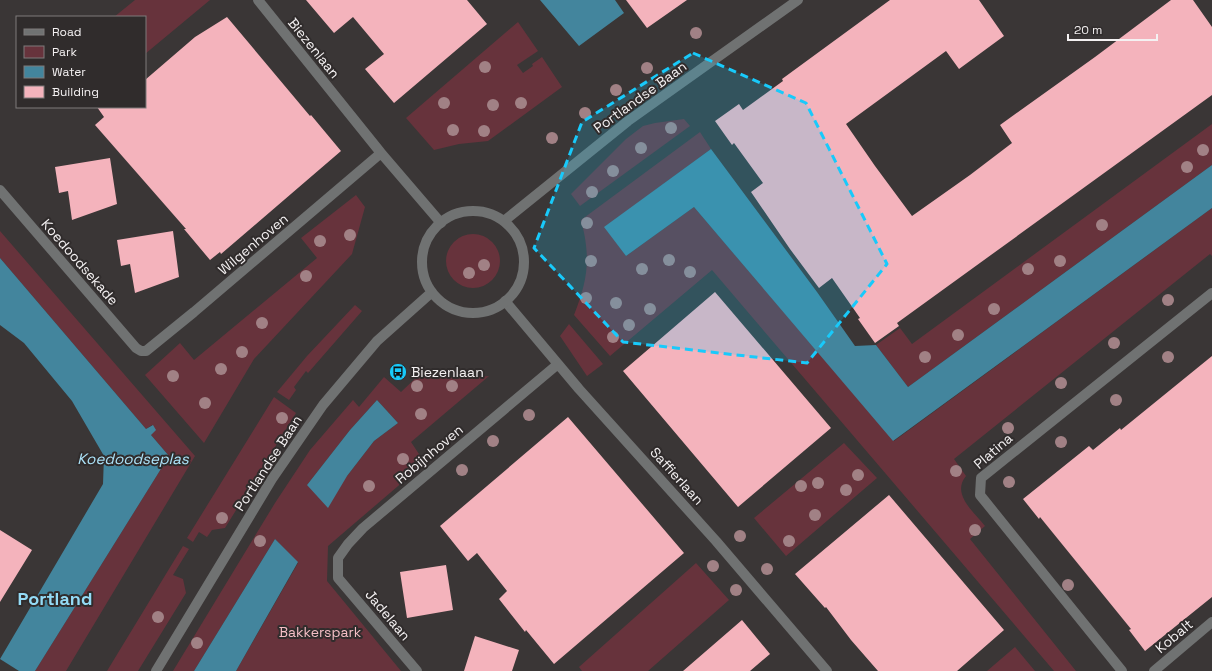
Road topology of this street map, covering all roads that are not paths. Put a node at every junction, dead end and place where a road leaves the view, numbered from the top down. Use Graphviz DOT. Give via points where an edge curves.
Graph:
graph roads {
  1 [pos="258,0"];
  2 [pos="798,0"];
  3 [pos="381,153"];
  4 [pos="0,190"];
  5 [pos="504,221"];
  6 [pos="441,223"];
  7 [pos="432,292"];
  8 [pos="1212,293"];
  9 [pos="505,301"];
  10 [pos="141,351"];
  11 [pos="558,364"];
  12 [pos="338,578"];
  13 [pos="1212,622"];
  14 [pos="156,671"];
  15 [pos="417,671"];
  16 [pos="827,671"];
  17 [pos="1122,671"];
  18 [pos="1154,671"];
  1 -- 3 [label="street, Biezenlaan"];
  2 -- 5 [label="street, Portlandse Baan" via="628,121"];
  3 -- 6 [label="street, Biezenlaan"];
  3 -- 10 [label="street, Wilgenhoven" via="194,312 146,351"];
  4 -- 10 [label="street, Koedoodsekade"];
  5 -- 6 [label="street" via="479,211 452,216"];
  5 -- 9 [label="street" via="513,230 524,254 521,280"];
  6 -- 7 [label="street" via="432,232 423,256 423,268"];
  7 -- 9 [label="street" via="448,306 467,312 487,311"];
  7 -- 14 [label="street, Portlandse Baan" via="377,342 323,405 272,479"];
  8 -- 17 [label="street, Platina" via="981,478 980,495"];
  9 -- 11 [label="street, Saffierlaan"];
  11 -- 12 [label="street, Robijnhoven" via="363,528 338,558"];
  11 -- 16 [label="street, Saffierlaan" via="716,541"];
  12 -- 15 [label="street, Jadelaan"];
  13 -- 18 [label="street, Kobalt"];
}
